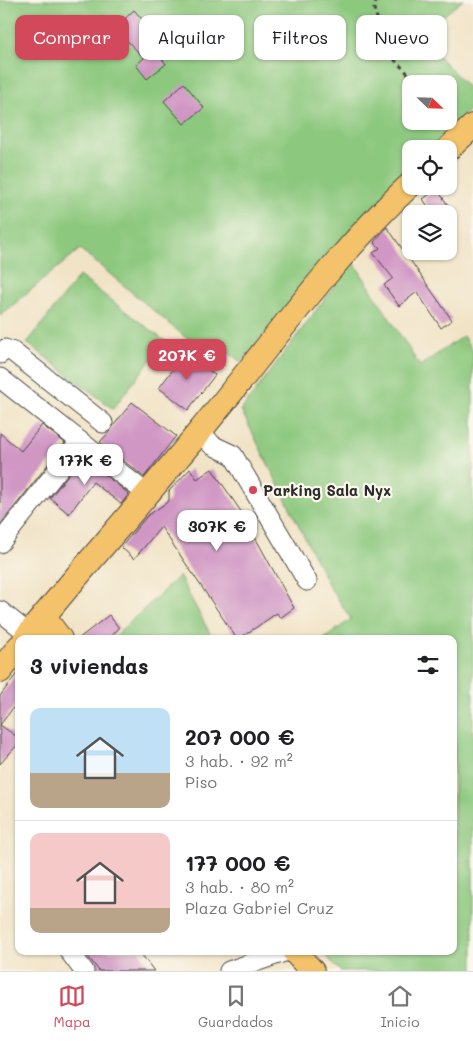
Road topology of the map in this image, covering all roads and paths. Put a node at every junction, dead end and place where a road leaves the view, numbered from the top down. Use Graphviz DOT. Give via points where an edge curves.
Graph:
graph roads {
  1 [pos="376,0"];
  2 [pos="409,75"];
  3 [pos="473,126"];
  4 [pos="457,141"];
  5 [pos="402,192"];
  6 [pos="0,354"];
  7 [pos="0,378"];
  8 [pos="103,424"];
  9 [pos="200,431"];
  10 [pos="80,442"];
  11 [pos="147,494"];
  12 [pos="0,543"];
  13 [pos="307,581"];
  14 [pos="0,611"];
  15 [pos="29,634"];
  16 [pos="15,652"];
  17 [pos="0,671"];
  18 [pos="72,955"];
  19 [pos="275,955"];
  20 [pos="298,955"];
  21 [pos="84,971"];
  22 [pos="230,971"];
  23 [pos="312,971"];
  1 -- 2 [label="path" via="374,9 389,54"];
  3 -- 4 [label="main road"];
  5 -- 9 [label="main road" via="313,290"];
  6 -- 8 [label="street" via="5,349 13,352"];
  7 -- 10 [label="street"];
  9 -- 11 [label="main road"];
  9 -- 13 [label="street" via="212,444 233,455"];
  10 -- 11 [label="street"];
  10 -- 12 [label="street"];
  11 -- 15 [label="main road"];
  14 -- 15 [label="street"];
  16 -- 17 [label="main road"];
  18 -- 21 [label="street"];
  19 -- 22 [label="street"];
  20 -- 23 [label="main road"];
}
